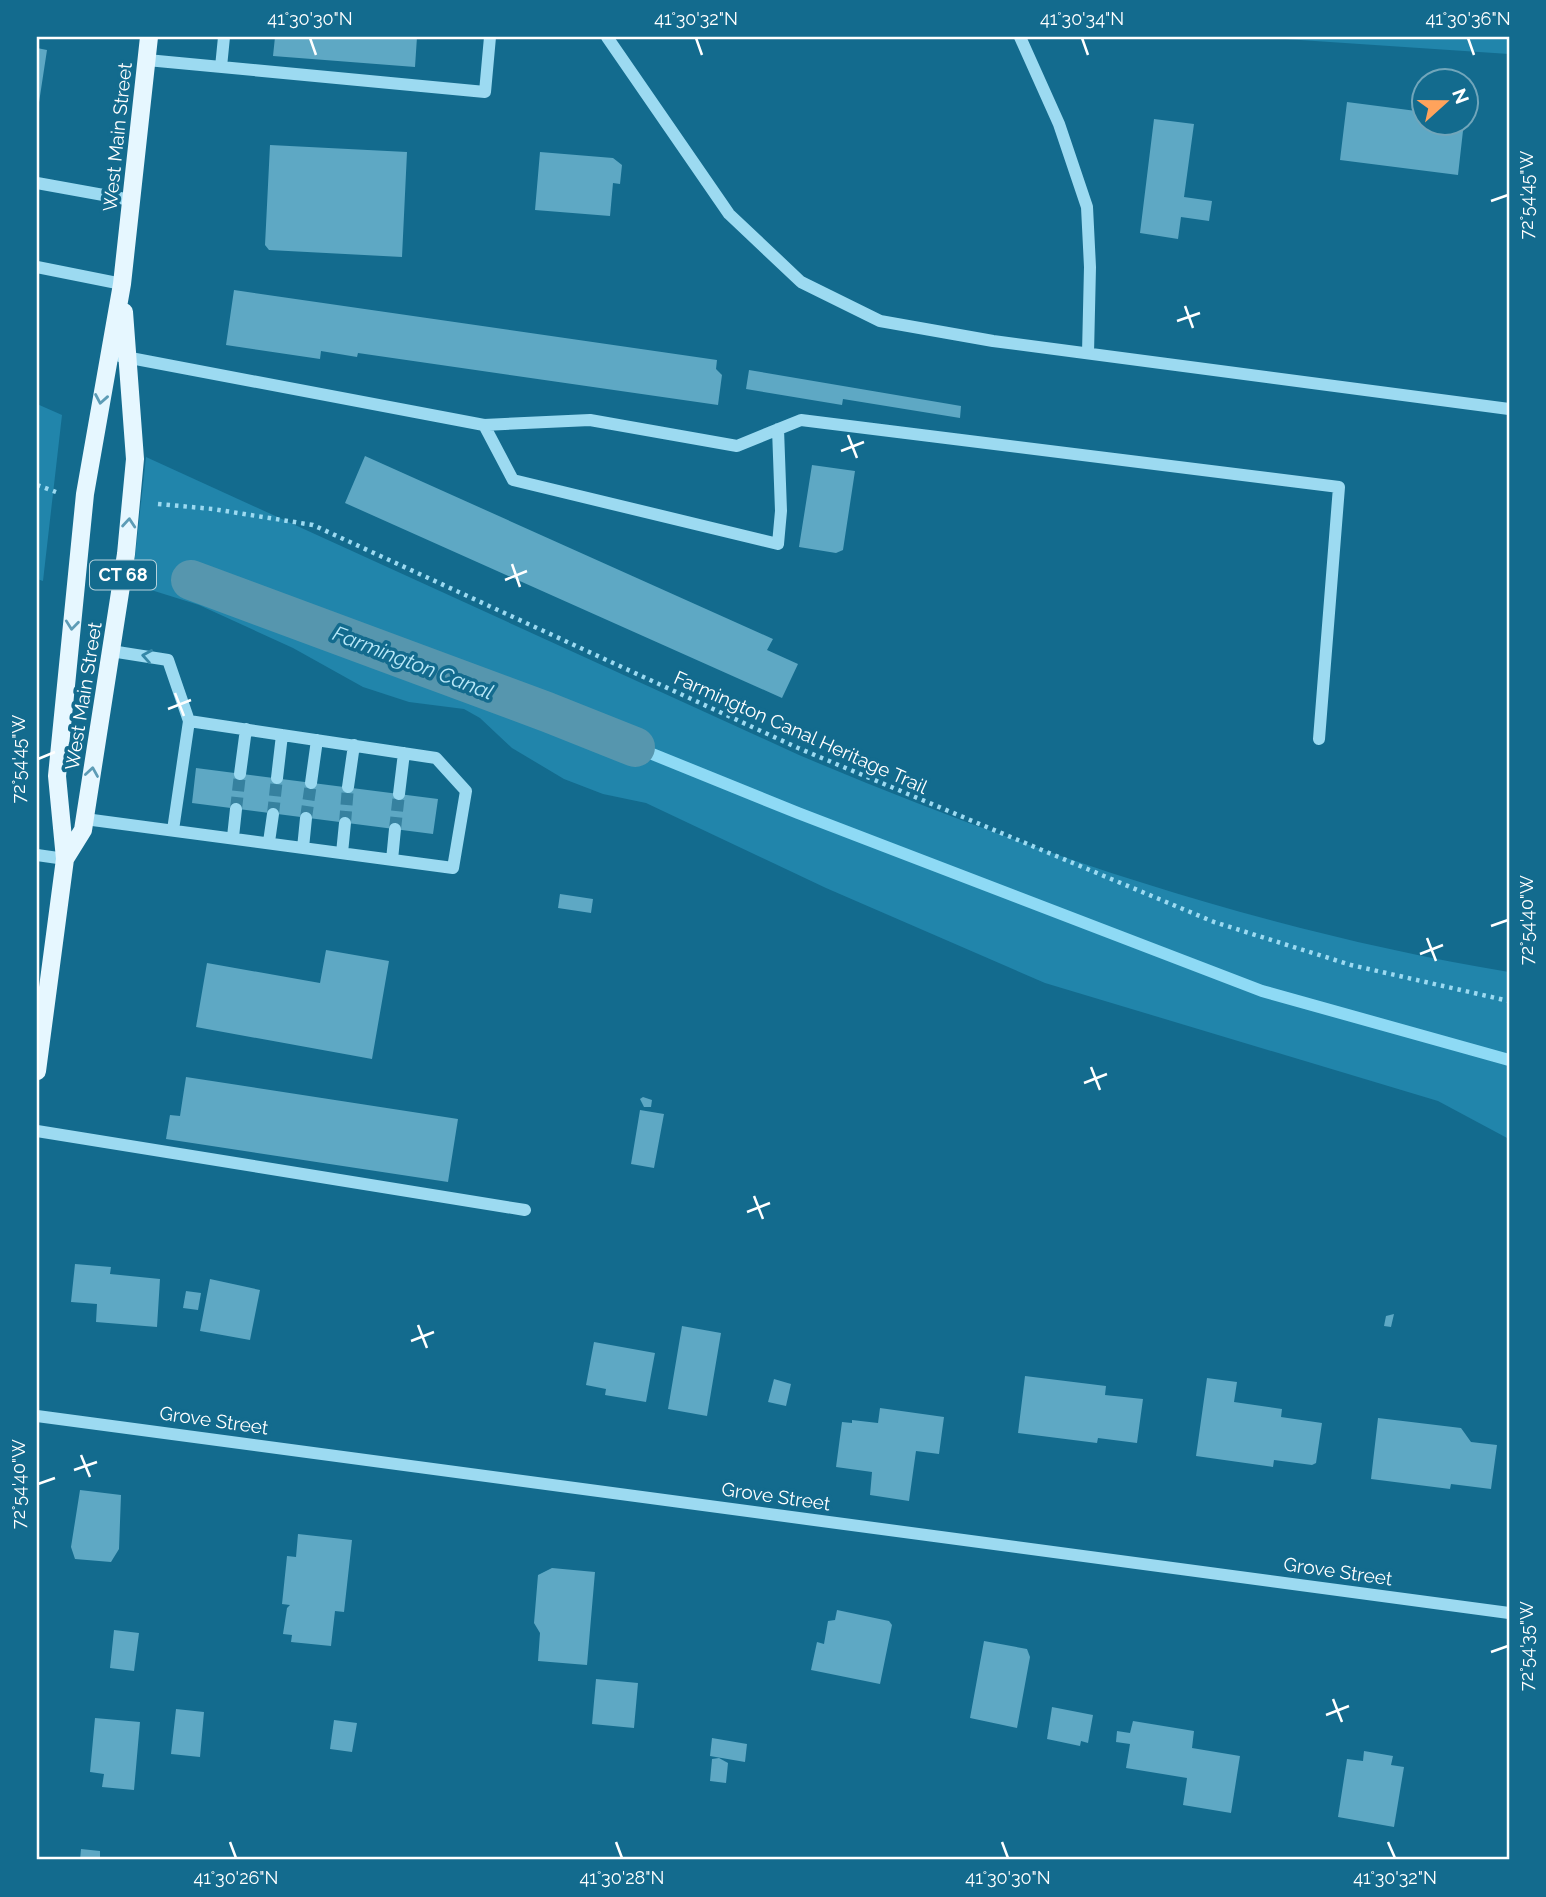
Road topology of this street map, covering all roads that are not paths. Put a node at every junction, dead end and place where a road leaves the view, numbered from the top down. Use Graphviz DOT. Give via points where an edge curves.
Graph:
graph roads {
  1 [pos="149,37"];
  2 [pos="224,37"];
  3 [pos="490,37"];
  4 [pos="607,37"];
  5 [pos="1020,37"];
  6 [pos="147,60"];
  7 [pos="221,67"];
  8 [pos="37,183"];
  9 [pos="131,200"];
  10 [pos="37,267"];
  11 [pos="122,284"];
  12 [pos="1088,353"];
  13 [pos="118,355"];
  14 [pos="1509,409"];
  15 [pos="484,425"];
  16 [pos="778,429"];
  17 [pos="111,651"];
  18 [pos="189,721"];
  19 [pos="246,729"];
  20 [pos="282,734"];
  21 [pos="1319,739"];
  22 [pos="317,740"];
  23 [pos="355,746"];
  24 [pos="404,753"];
  25 [pos="240,774"];
  26 [pos="277,778"];
  27 [pos="311,782"];
  28 [pos="348,788"];
  29 [pos="399,794"];
  30 [pos="236,809"];
  31 [pos="273,814"];
  32 [pos="85,818"];
  33 [pos="306,818"];
  34 [pos="345,823"];
  35 [pos="395,829"];
  36 [pos="173,830"];
  37 [pos="233,837"];
  38 [pos="269,842"];
  39 [pos="303,848"];
  40 [pos="342,853"];
  41 [pos="37,855"];
  42 [pos="65,859"];
  43 [pos="392,860"];
  44 [pos="37,1071"];
  45 [pos="37,1131"];
  46 [pos="525,1210"];
  47 [pos="37,1416"];
  48 [pos="1509,1613"];
  1 -- 6 [label="main road, West Main Street / CT 68"];
  2 -- 7 [label="street"];
  3 -- 7 [label="street" via="485,92"];
  4 -- 12 [label="street" via="729,214 801,282 880,321"];
  5 -- 12 [label="street" via="1059,124 1087,207"];
  6 -- 7 [label="street"];
  6 -- 9 [label="main road, West Main Street / CT 68"];
  8 -- 9 [label="street"];
  9 -- 11 [label="main road, West Main Street / CT 68"];
  10 -- 11 [label="street"];
  11 -- 13 [label="main road, West Main Street / CT 68"];
  12 -- 14 [label="street"];
  13 -- 15 [label="street"];
  17 -- 13 [label="main road, West Main Street / CT 68, one-way" via="135,459"];
  13 -- 42 [label="main road, West Main Street / CT 68, one-way" via="85,494 57,776"];
  15 -- 16 [label="street" via="590,420 737,446"];
  15 -- 16 [label="street" via="513,480 778,544"];
  16 -- 21 [label="street" via="801,420 1339,487"];
  18 -- 17 [label="street, one-way" via="168,660"];
  32 -- 17 [label="main road, West Main Street / CT 68, one-way"];
  18 -- 19 [label="street"];
  18 -- 36 [label="street"];
  19 -- 20 [label="street"];
  19 -- 25 [label="street"];
  20 -- 22 [label="street"];
  20 -- 26 [label="street"];
  22 -- 23 [label="street"];
  22 -- 27 [label="street"];
  23 -- 24 [label="street"];
  23 -- 28 [label="street"];
  24 -- 29 [label="street"];
  24 -- 43 [label="street" via="436,758 466,792 453,868"];
  30 -- 37 [label="street"];
  31 -- 38 [label="street"];
  32 -- 36 [label="street"];
  32 -- 42 [label="main road, West Main Street / CT 68"];
  33 -- 39 [label="street"];
  34 -- 40 [label="street"];
  35 -- 43 [label="street"];
  36 -- 37 [label="street"];
  37 -- 38 [label="street"];
  38 -- 39 [label="street"];
  39 -- 40 [label="street"];
  40 -- 43 [label="street"];
  41 -- 42 [label="street"];
  42 -- 44 [label="main road, West Main Street / CT 68"];
  45 -- 46 [label="street"];
  47 -- 48 [label="street, Grove Street"];
}
